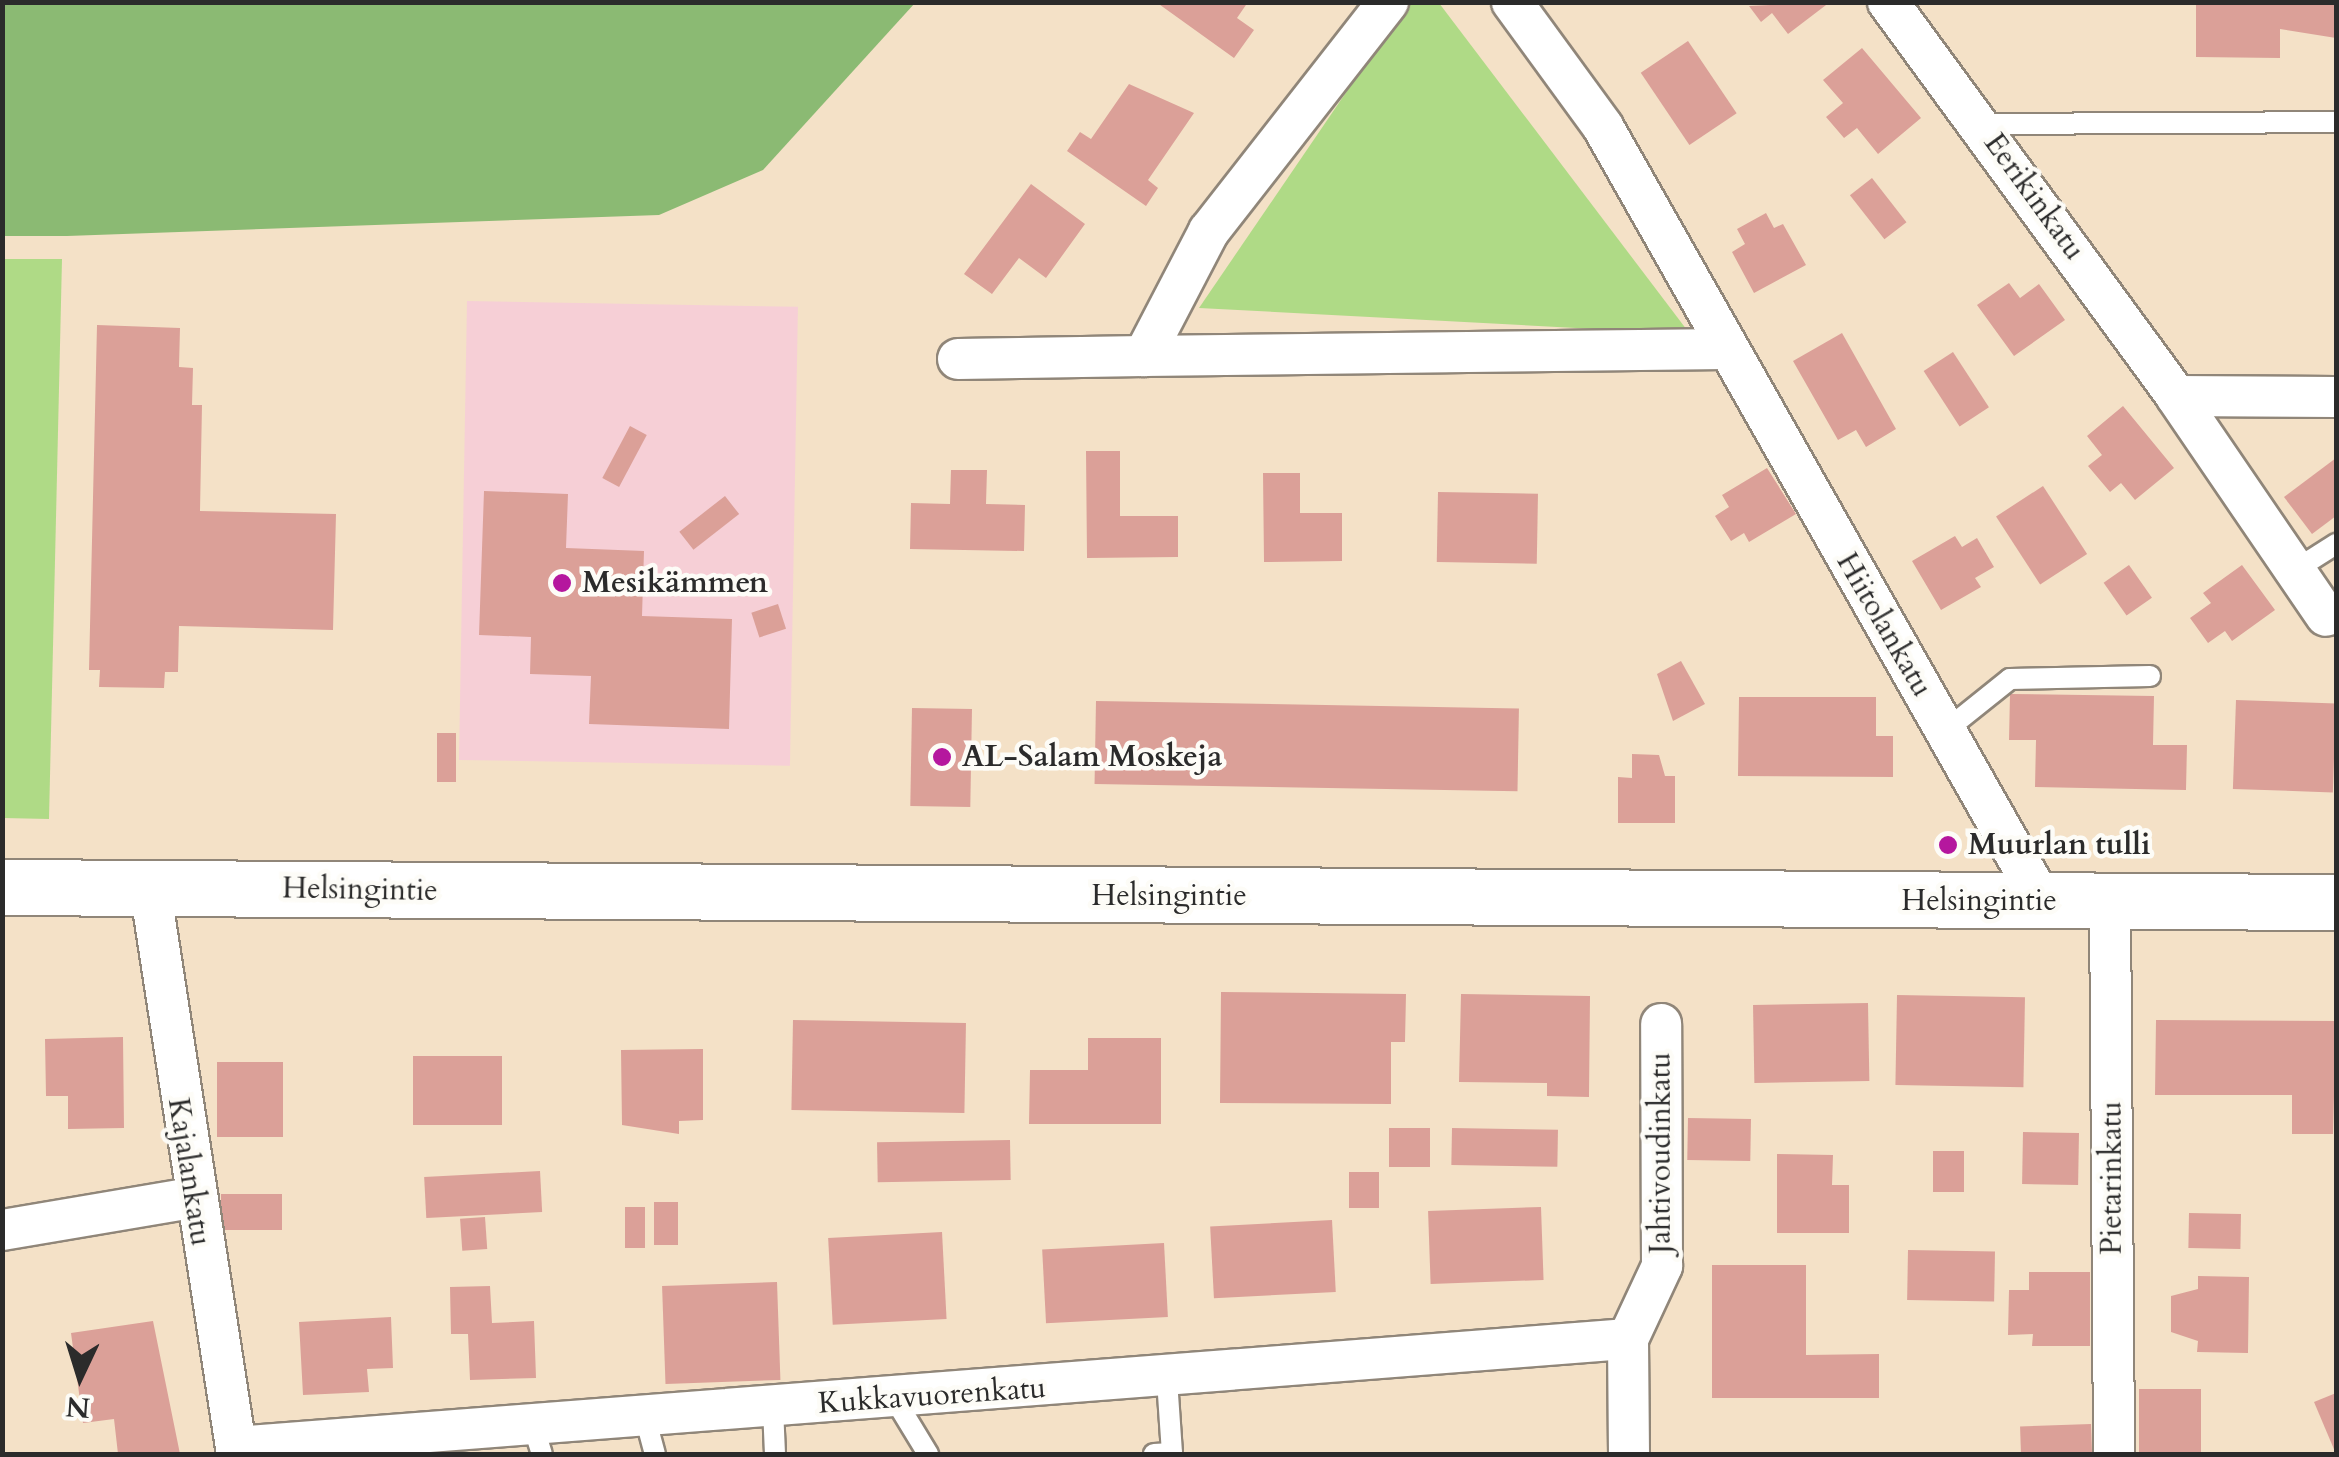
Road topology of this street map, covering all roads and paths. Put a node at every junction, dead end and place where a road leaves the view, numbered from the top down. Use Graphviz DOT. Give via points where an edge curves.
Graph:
graph roads {
  1 [pos="1388,2"];
  2 [pos="1512,2"];
  3 [pos="1888,2"];
  4 [pos="2336,122"];
  5 [pos="1980,124"];
  6 [pos="1726,349"];
  7 [pos="1144,356"];
  8 [pos="958,360"];
  9 [pos="2176,396"];
  10 [pos="2336,397"];
  11 [pos="2336,544"];
  12 [pos="2295,570"];
  13 [pos="2326,616"];
  14 [pos="2150,676"];
  15 [pos="1945,731"];
  16 [pos="2,887"];
  17 [pos="150,888"];
  18 [pos="2042,902"];
  19 [pos="2110,902"];
  20 [pos="2336,902"];
  21 [pos="1661,1024"];
  22 [pos="192,1198"];
  23 [pos="2,1230"];
  24 [pos="1628,1339"];
  25 [pos="1167,1379"];
  26 [pos="894,1398"];
  27 [pos="773,1408"];
  28 [pos="650,1436"];
  29 [pos="538,1440"];
  30 [pos="237,1451"];
  31 [pos="775,1454"];
  32 [pos="928,1454"];
  33 [pos="1154,1454"];
  34 [pos="1629,1454"];
  35 [pos="2114,1454"];
  1 -- 7 [label="street" via="1209,231"];
  2 -- 6 [label="street, Hiitolankatu" via="1603,127"];
  3 -- 5 [label="street, Eerikinkatu"];
  4 -- 5 [label="lane"];
  5 -- 9 [label="street, Eerikinkatu"];
  6 -- 7 [label="street"];
  6 -- 15 [label="street, Hiitolankatu"];
  7 -- 8 [label="street"];
  9 -- 10 [label="street"];
  9 -- 12 [label="street, Eerikinkatu"];
  11 -- 12 [label="lane"];
  12 -- 13 [label="street, Eerikinkatu"];
  14 -- 15 [label="lane" via="2010,679"];
  15 -- 18 [label="street, Hiitolankatu"];
  16 -- 17 [label="main road, Helsingintie"];
  17 -- 18 [label="main road, Helsingintie"];
  17 -- 22 [label="street, Kajalankatu"];
  18 -- 19 [label="main road, Helsingintie"];
  19 -- 20 [label="main road, Helsingintie"];
  19 -- 35 [label="street, Pietarinkatu"];
  21 -- 24 [label="street, Jahtivoudinkatu" via="1662,1266"];
  22 -- 23 [label="street"];
  22 -- 30 [label="street, Kajalankatu"];
  24 -- 25 [label="street, Kukkavuorenkatu"];
  24 -- 34 [label="street, Jahtivoudinkatu"];
  25 -- 26 [label="street, Kukkavuorenkatu"];
  25 -- 33 [label="lane" via="1172,1453"];
  26 -- 27 [label="street, Kukkavuorenkatu"];
  26 -- 32 [label="lane"];
  27 -- 28 [label="street, Kukkavuorenkatu"];
  27 -- 31 [label="lane"];
  28 -- 29 [label="street, Kukkavuorenkatu"];
  29 -- 30 [label="street, Kukkavuorenkatu"];
}
